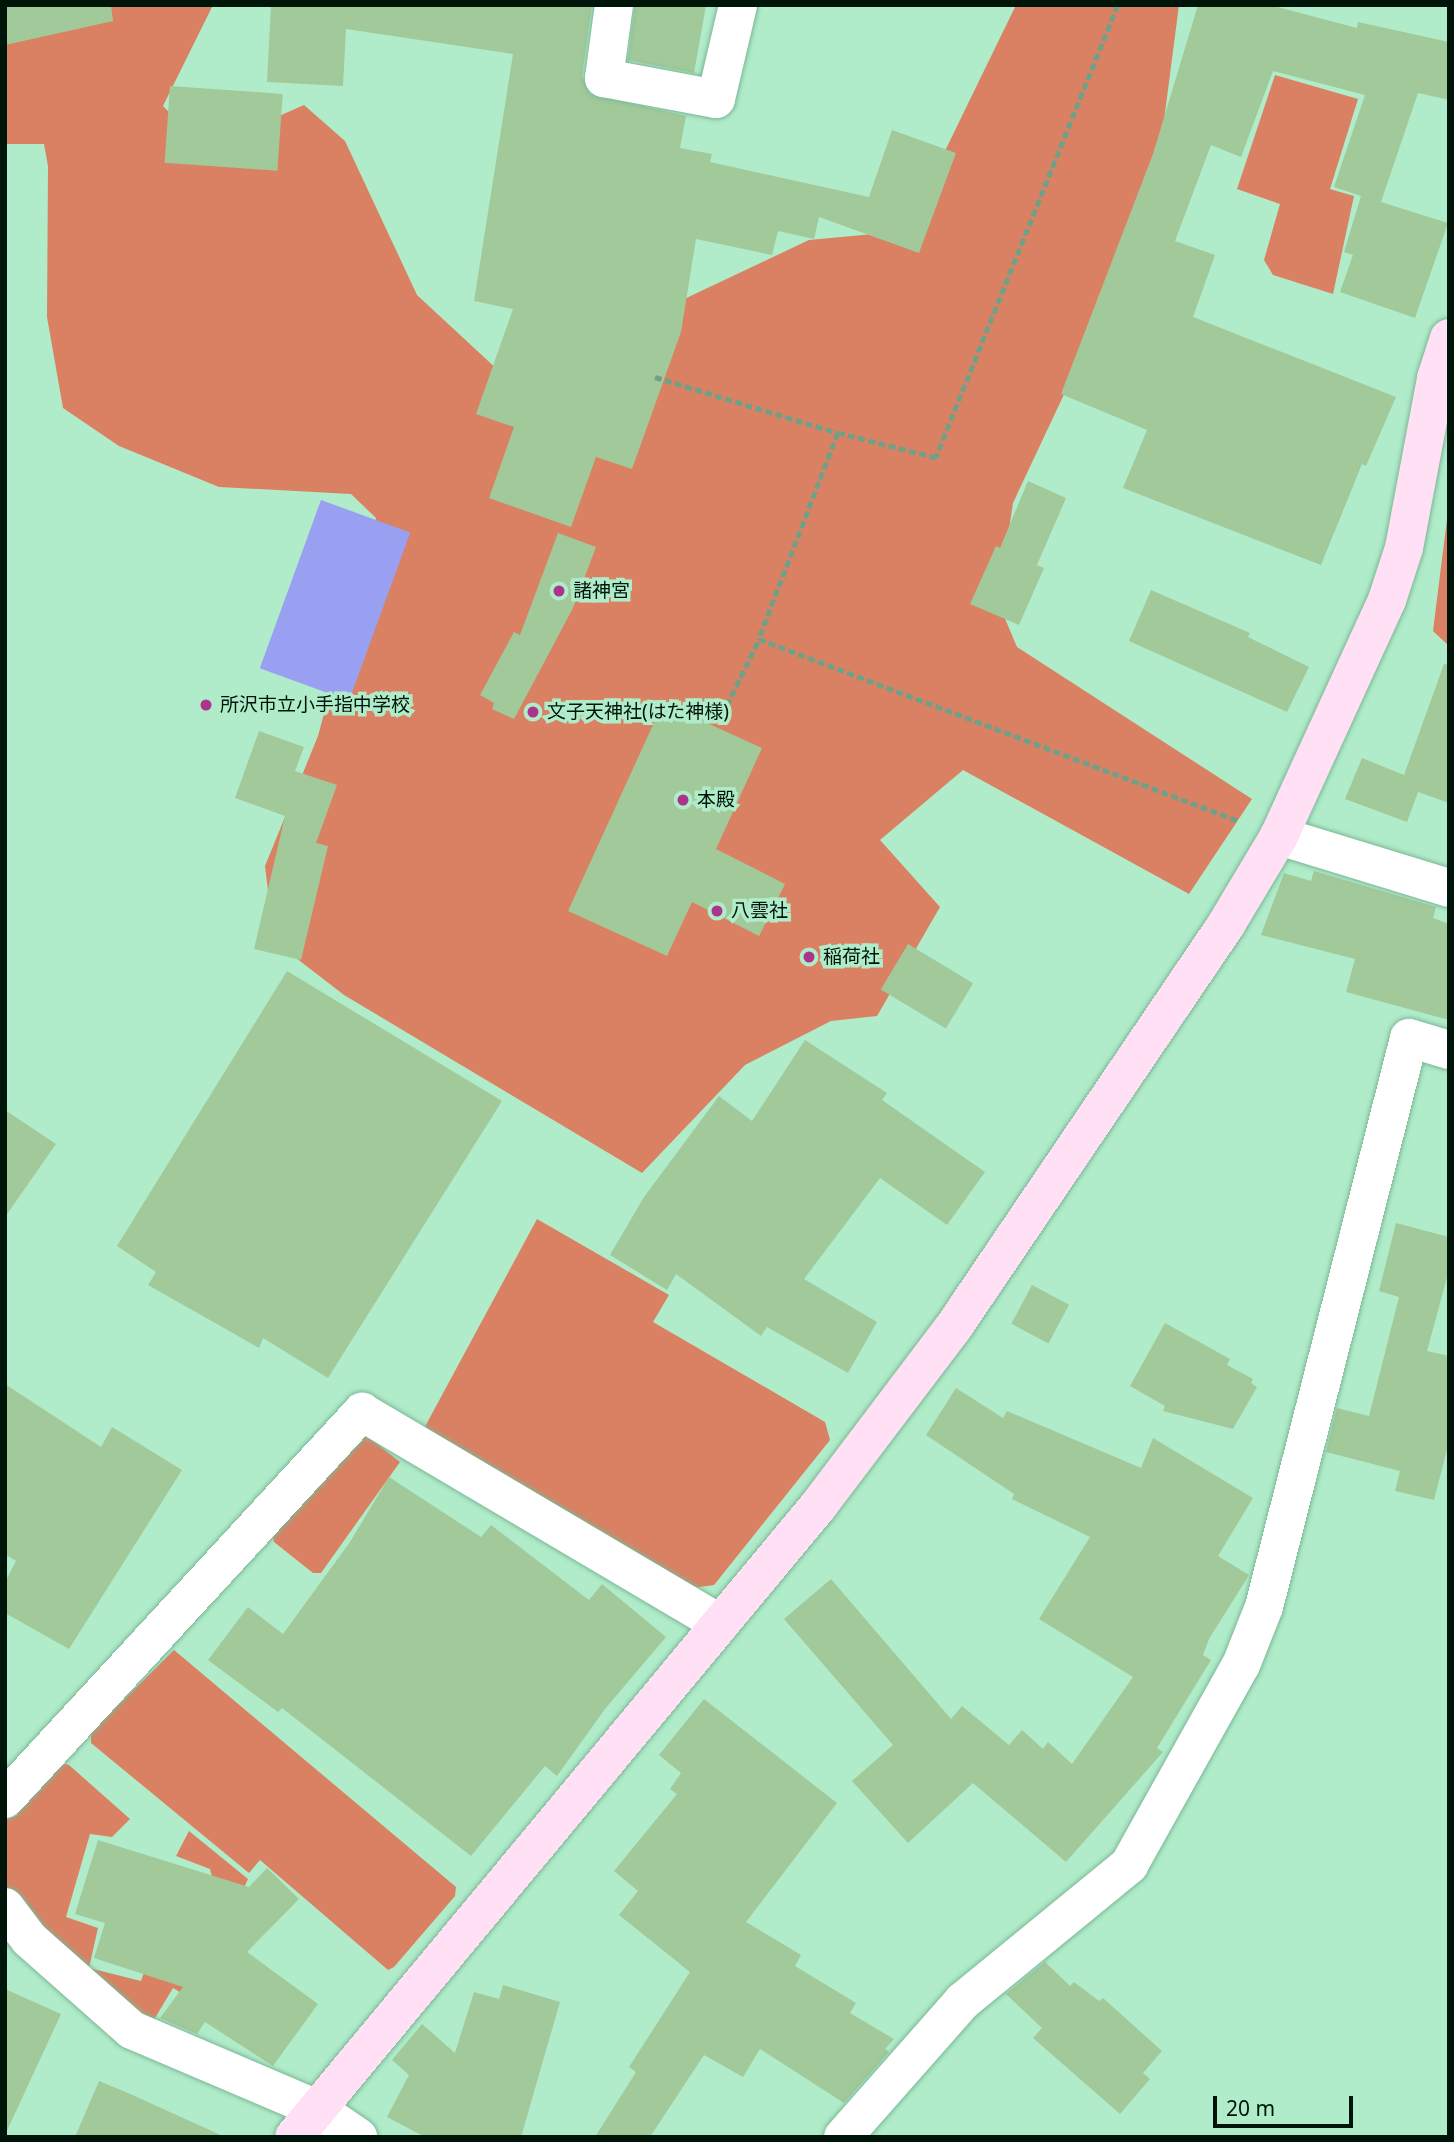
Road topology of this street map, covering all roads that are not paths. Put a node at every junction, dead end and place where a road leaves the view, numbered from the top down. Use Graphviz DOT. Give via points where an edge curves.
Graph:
graph roads {
  1 [pos="614,5"];
  2 [pos="738,5"];
  3 [pos="1449,338"];
  4 [pos="1279,836"];
  5 [pos="1449,888"];
  6 [pos="1449,1050"];
  7 [pos="720,1624"];
  8 [pos="5,1799"];
  9 [pos="5,1907"];
  10 [pos="306,2123"];
  11 [pos="358,2137"];
  12 [pos="843,2137"];
  1 -- 2 [label="street" via="604,78 716,99"];
  3 -- 4 [label="street" via="1436,378 1404,548 1387,600"];
  4 -- 5 [label="street"];
  4 -- 7 [label="street" via="1110,1102 953,1328 819,1505"];
  6 -- 12 [label="street" via="1409,1038 1264,1607 1234,1676 1129,1865 963,2001"];
  7 -- 8 [label="street" via="362,1412"];
  7 -- 10 [label="street"];
  9 -- 10 [label="street" via="29,1938 132,2030"];
  10 -- 11 [label="street"];
}
